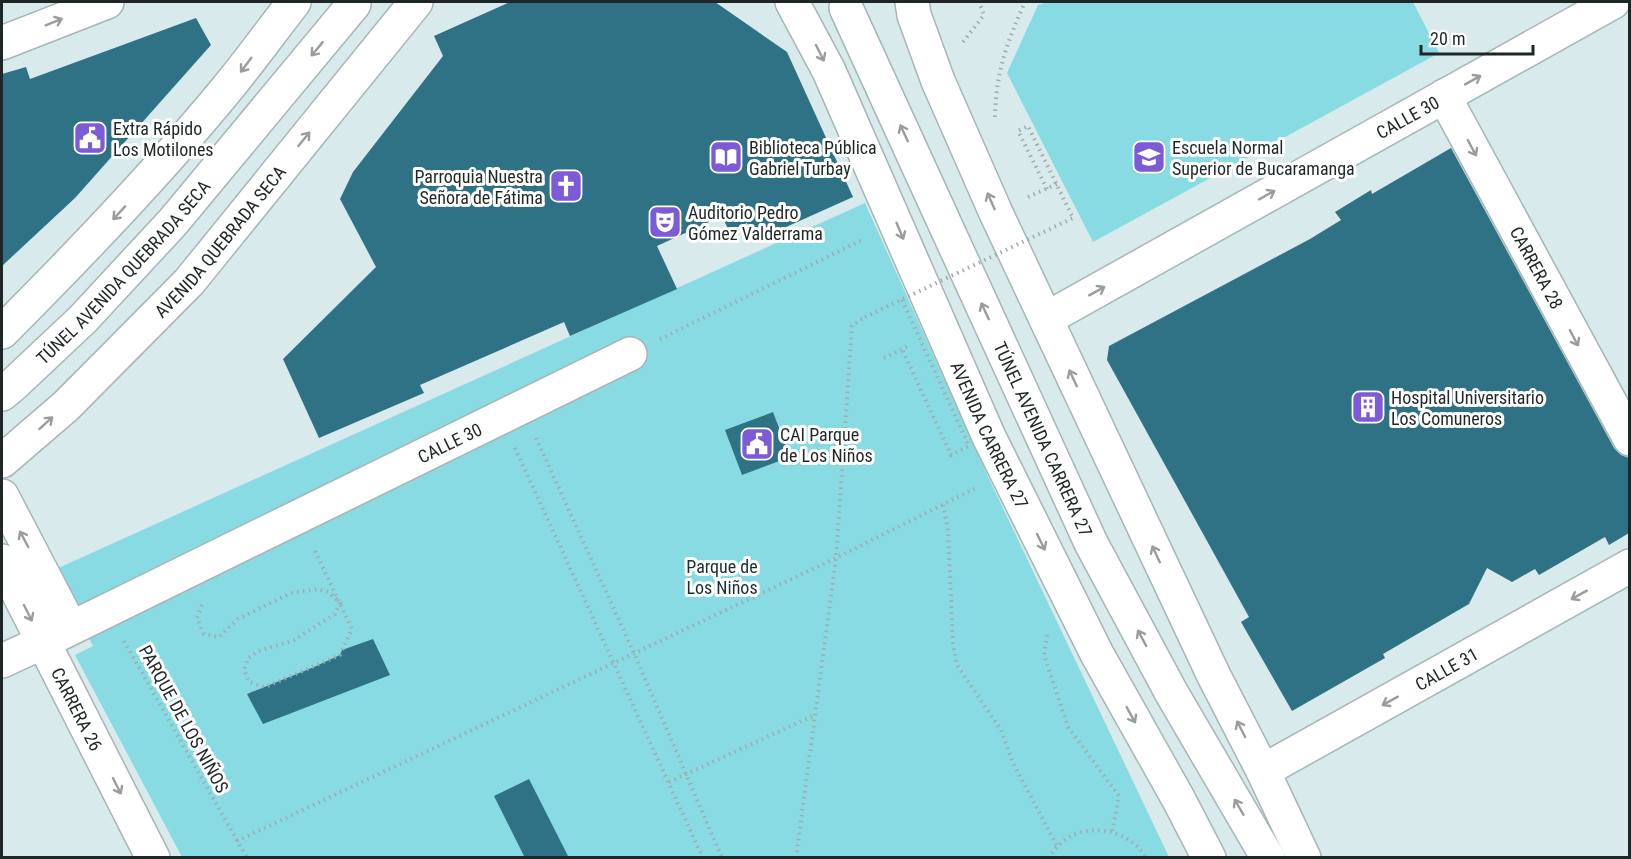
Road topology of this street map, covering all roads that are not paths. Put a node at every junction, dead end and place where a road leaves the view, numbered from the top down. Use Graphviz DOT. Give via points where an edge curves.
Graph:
graph roads {
  1 [pos="107,2"];
  2 [pos="294,2"];
  3 [pos="416,2"];
  4 [pos="792,2"];
  5 [pos="912,2"];
  6 [pos="1613,2"];
  7 [pos="354,4"];
  8 [pos="846,8"];
  9 [pos="2,43"];
  10 [pos="1444,96"];
  11 [pos="1046,319"];
  12 [pos="2,332"];
  13 [pos="630,354"];
  14 [pos="2,394"];
  15 [pos="1629,439"];
  16 [pos="2,461"];
  17 [pos="2,496"];
  18 [pos="2,561"];
  19 [pos="1629,566"];
  20 [pos="57,635"];
  21 [pos="2,661"];
  22 [pos="1263,771"];
  23 [pos="153,858"];
  24 [pos="1209,858"];
  25 [pos="1268,858"];
  26 [pos="1304,858"];
  9 -- 1 [label="main road, one-way"];
  2 -- 12 [label="main road, one-way" via="153,175"];
  16 -- 3 [label="main road, AVENIDA QUEBRADA SECA, one-way" via="66,406 189,282"];
  4 -- 24 [label="main road, AVENIDA CARRERA 27, one-way" via="830,71 989,436 1065,593"];
  11 -- 5 [label="main road, one-way" via="938,81"];
  10 -- 6 [label="main road, CALLE 30, one-way"];
  7 -- 14 [label="main road, TÚNEL AVENIDA QUEBRADA SECA, one-way" via="173,222 83,319"];
  25 -- 8 [label="main road, TÚNEL AVENIDA CARRERA 27, one-way" via="1171,692 1091,543"];
  11 -- 10 [label="main road, CALLE 30, one-way"];
  10 -- 15 [label="main road, CARRERA 28, one-way"];
  22 -- 11 [label="main road, one-way" via="1214,676"];
  13 -- 20 [label="main road, CALLE 30"];
  20 -- 17 [label="main road, CARRERA 26, one-way"];
  18 -- 20 [label="main road, CARRERA 26, one-way"];
  19 -- 22 [label="main road, CALLE 31, one-way"];
  20 -- 21 [label="main road, CALLE 30"];
  20 -- 23 [label="main road, CARRERA 26, one-way"];
  22 -- 26 [label="main road"];
}
